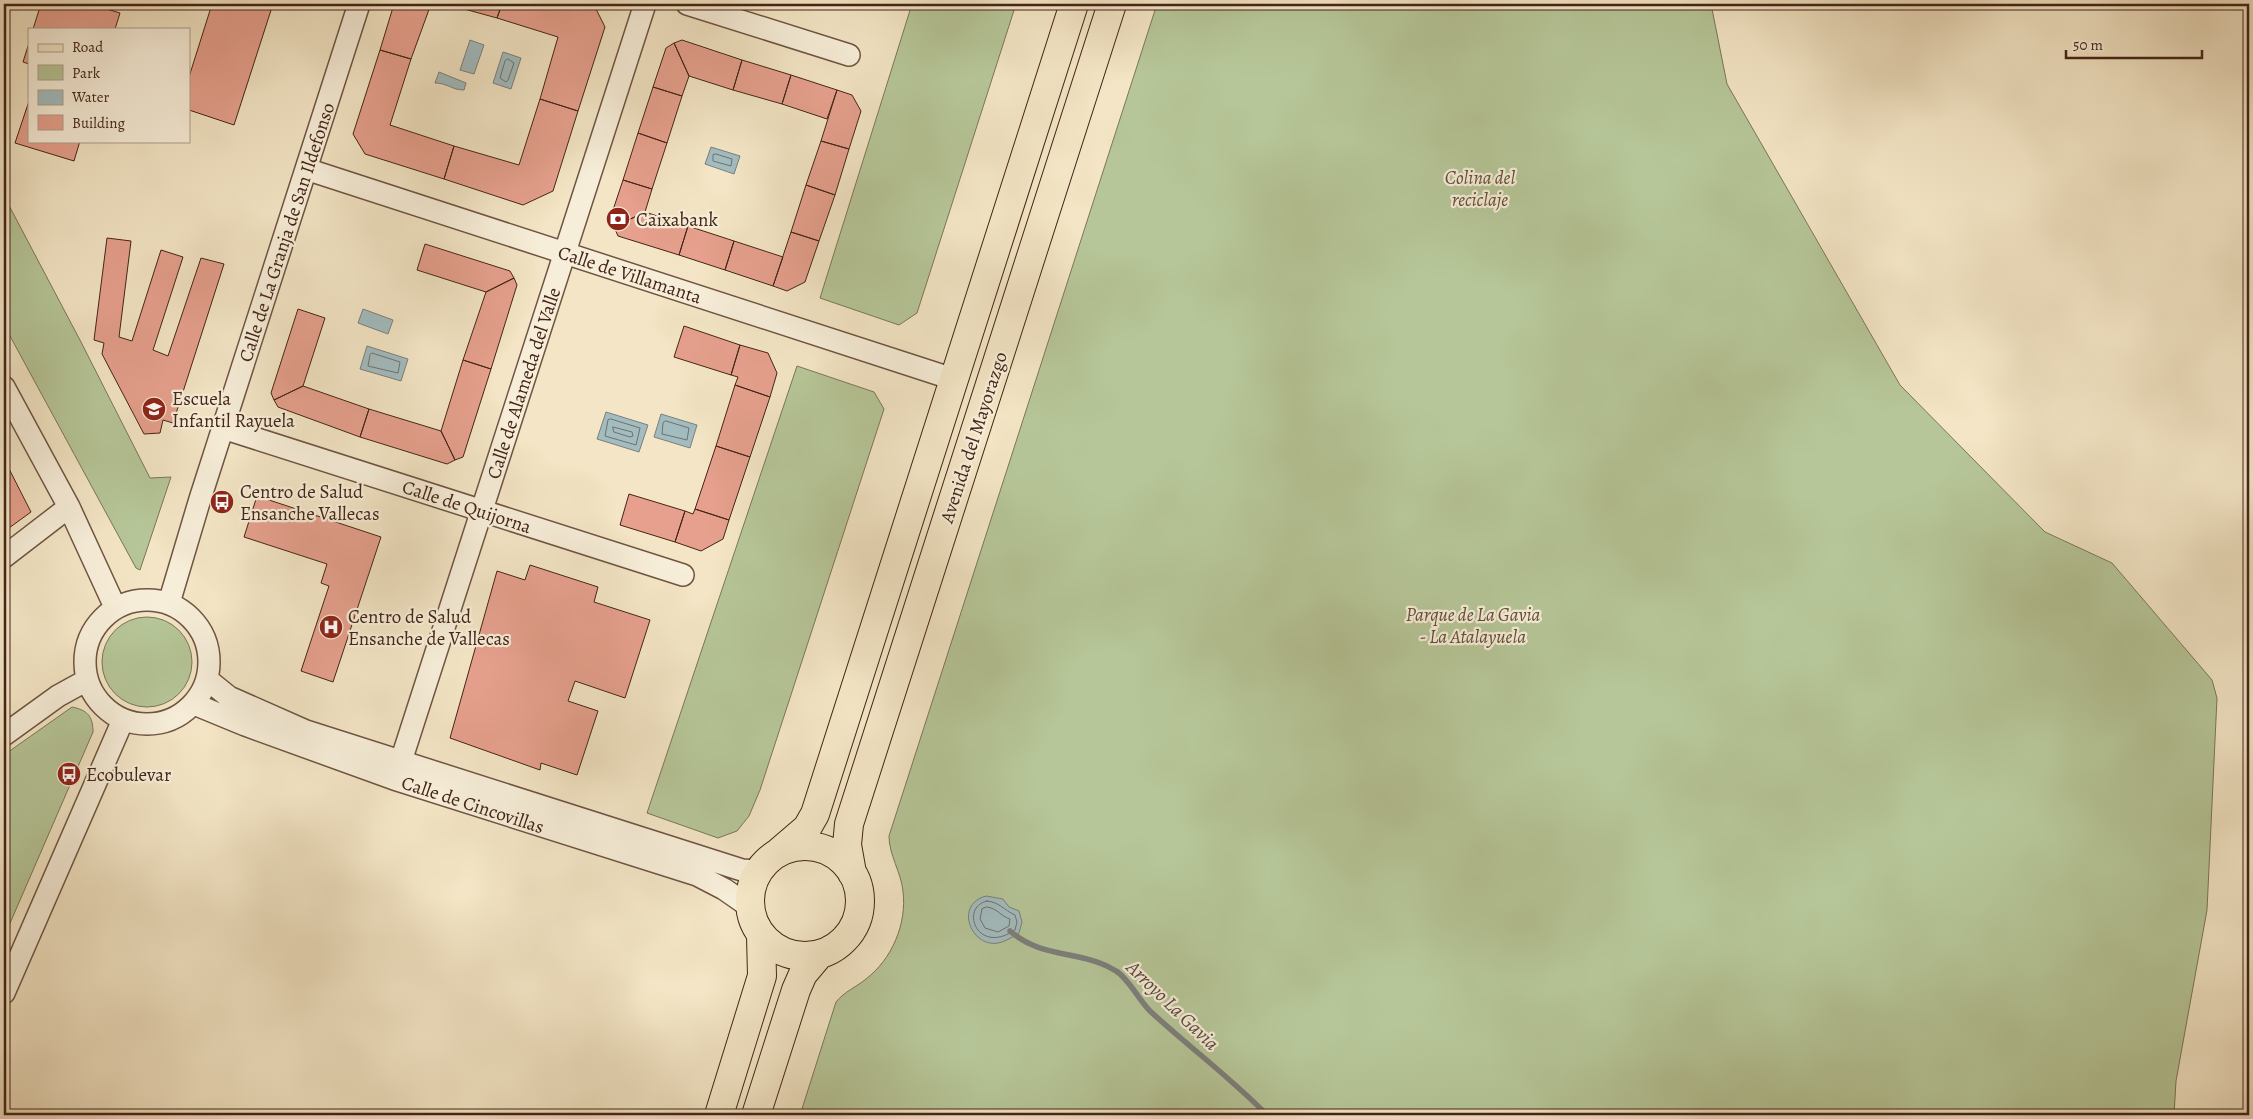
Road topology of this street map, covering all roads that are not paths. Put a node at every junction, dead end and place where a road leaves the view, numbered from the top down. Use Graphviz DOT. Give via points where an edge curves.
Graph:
graph roads {
  1 [pos="359,4"];
  2 [pos="645,4"];
  3 [pos="687,4"];
  4 [pos="1074,4"];
  5 [pos="1112,4"];
  6 [pos="849,55"];
  7 [pos="306,169"];
  8 [pos="564,253"];
  9 [pos="953,380"];
  10 [pos="4,387"];
  11 [pos="223,428"];
  12 [pos="69,508"];
  13 [pos="481,510"];
  14 [pos="4,557"];
  15 [pos="683,575"];
  16 [pos="169,603"];
  17 [pos="116,607"];
  18 [pos="87,680"];
  19 [pos="208,680"];
  20 [pos="194,704"];
  21 [pos="123,720"];
  22 [pos="4,735"];
  23 [pos="401,761"];
  24 [pos="779,852"];
  25 [pos="758,871"];
  26 [pos="852,873"];
  27 [pos="750,907"];
  28 [pos="761,936"];
  29 [pos="819,955"];
  30 [pos="4,993"];
  31 [pos="719,1115"];
  32 [pos="756,1115"];
  1 -- 7 [label="street, Calle de La Granja de San Ildefonso"];
  2 -- 8 [label="street, Calle de Alameda del Valle"];
  3 -- 6 [label="street"];
  4 -- 9 [label="main road, Avenida del Mayorazgo"];
  5 -- 26 [label="main road, Avenida del Mayorazgo" via="853,810 847,834"];
  7 -- 8 [label="street, Calle de Villamanta"];
  7 -- 11 [label="street, Calle de La Granja de San Ildefonso"];
  8 -- 9 [label="street, Calle de Villamanta"];
  8 -- 13 [label="street, Calle de Alameda del Valle"];
  9 -- 24 [label="main road, Avenida del Mayorazgo" via="815,814 807,828"];
  10 -- 12 [label="street"];
  11 -- 13 [label="street, Calle de Quijorna"];
  11 -- 16 [label="street, Calle de La Granja de San Ildefonso"];
  12 -- 14 [label="street"];
  12 -- 17 [label="street"];
  13 -- 15 [label="street, Calle de Quijorna"];
  13 -- 23 [label="street, Calle de Alameda del Valle"];
  16 -- 17 [label="street" via="142,600"];
  16 -- 19 [label="street" via="195,620 203,634 210,666"];
  17 -- 18 [label="street" via="104,616 92,633 84,666"];
  18 -- 21 [label="street" via="99,703"];
  18 -- 22 [label="street" via="58,696"];
  19 -- 20 [label="street"];
  19 -- 23 [label="street, Calle de Cincovillas" via="229,697 276,719"];
  20 -- 21 [label="street" via="180,716 164,722 147,725"];
  20 -- 27 [label="street, Calle de Cincovillas" via="385,776 697,875"];
  21 -- 30 [label="street"];
  23 -- 25 [label="street, Calle de Cincovillas" via="742,870"];
  24 -- 25 [label="main road"];
  24 -- 26 [label="main road" via="798,846 818,847 834,854"];
  25 -- 27 [label="main road" via="751,888"];
  26 -- 29 [label="main road" via="860,900 858,918 836,947"];
  27 -- 28 [label="main road" via="753,922"];
  28 -- 29 [label="main road" via="788,954"];
  28 -- 31 [label="main road" via="762,976"];
  29 -- 32 [label="main road" via="803,974 796,990"];
}
